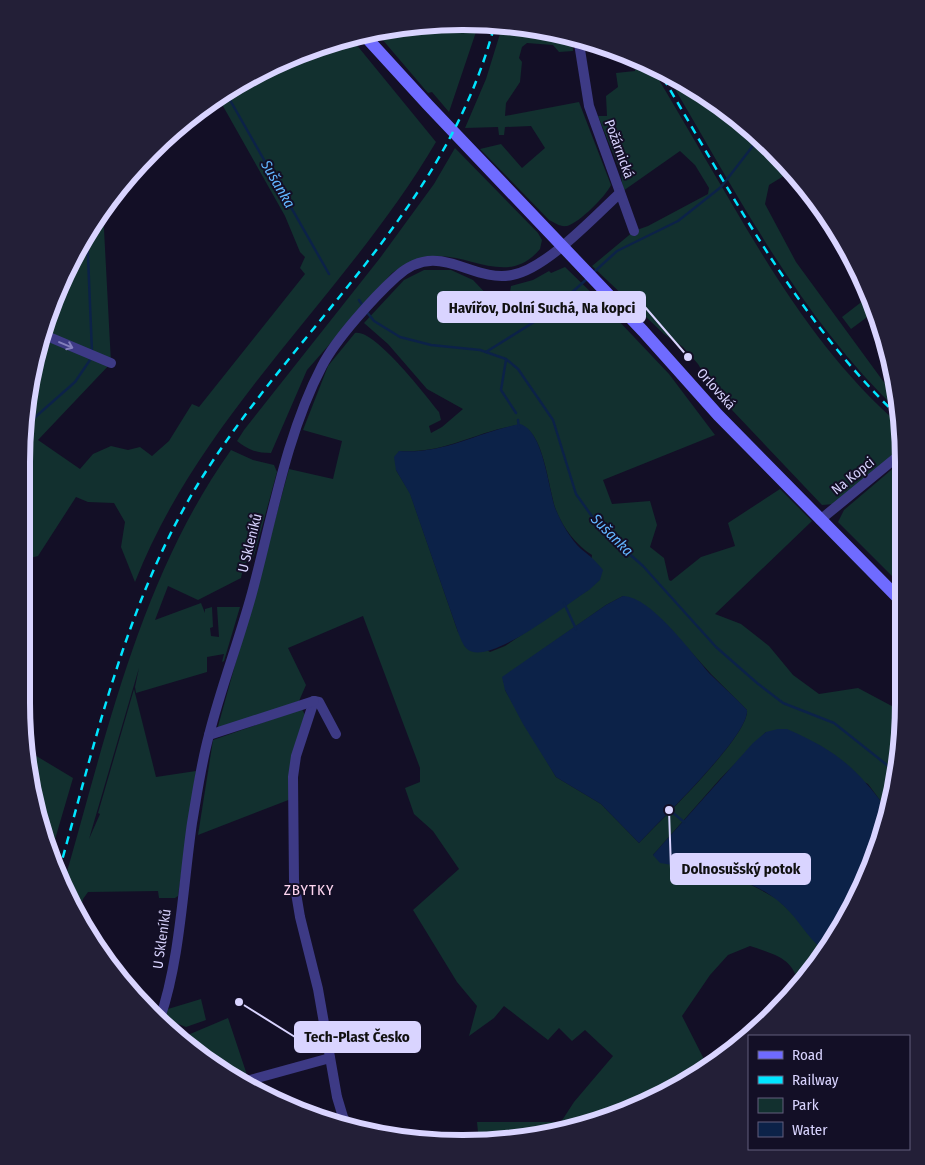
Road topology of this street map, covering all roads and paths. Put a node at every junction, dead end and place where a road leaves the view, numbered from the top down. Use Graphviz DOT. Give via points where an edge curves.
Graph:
graph roads {
  1 [pos="370,40"];
  2 [pos="580,47"];
  3 [pos="620,193"];
  4 [pos="634,231"];
  5 [pos="562,246"];
  6 [pos="49,337"];
  7 [pos="107,362"];
  8 [pos="895,459"];
  9 [pos="820,520"];
  10 [pos="895,595"];
  11 [pos="314,701"];
  12 [pos="336,734"];
  13 [pos="209,735"];
  14 [pos="162,1013"];
  15 [pos="330,1058"];
  16 [pos="250,1079"];
  17 [pos="344,1118"];
  1 -- 5 [label="main road, Orlovská"];
  2 -- 3 [label="street, Požárnická" via="589,106"];
  3 -- 4 [label="street"];
  3 -- 5 [label="street, Požárnická"];
  5 -- 9 [label="main road, Orlovská"];
  5 -- 13 [label="street, U Skleníků" via="534,267 508,276 444,261 420,263 397,276 323,364 290,448 252,593"];
  6 -- 7 [label="street, one-way"];
  8 -- 9 [label="street, Na Kopci"];
  9 -- 10 [label="main road, Orlovská"];
  11 -- 12 [label="street" via="320,702"];
  11 -- 13 [label="street"];
  11 -- 15 [label="street" via="296,756 293,777 294,881"];
  13 -- 14 [label="street, U Skleníků" via="192,824 172,969"];
  15 -- 16 [label="street"];
  15 -- 17 [label="street"];
}
